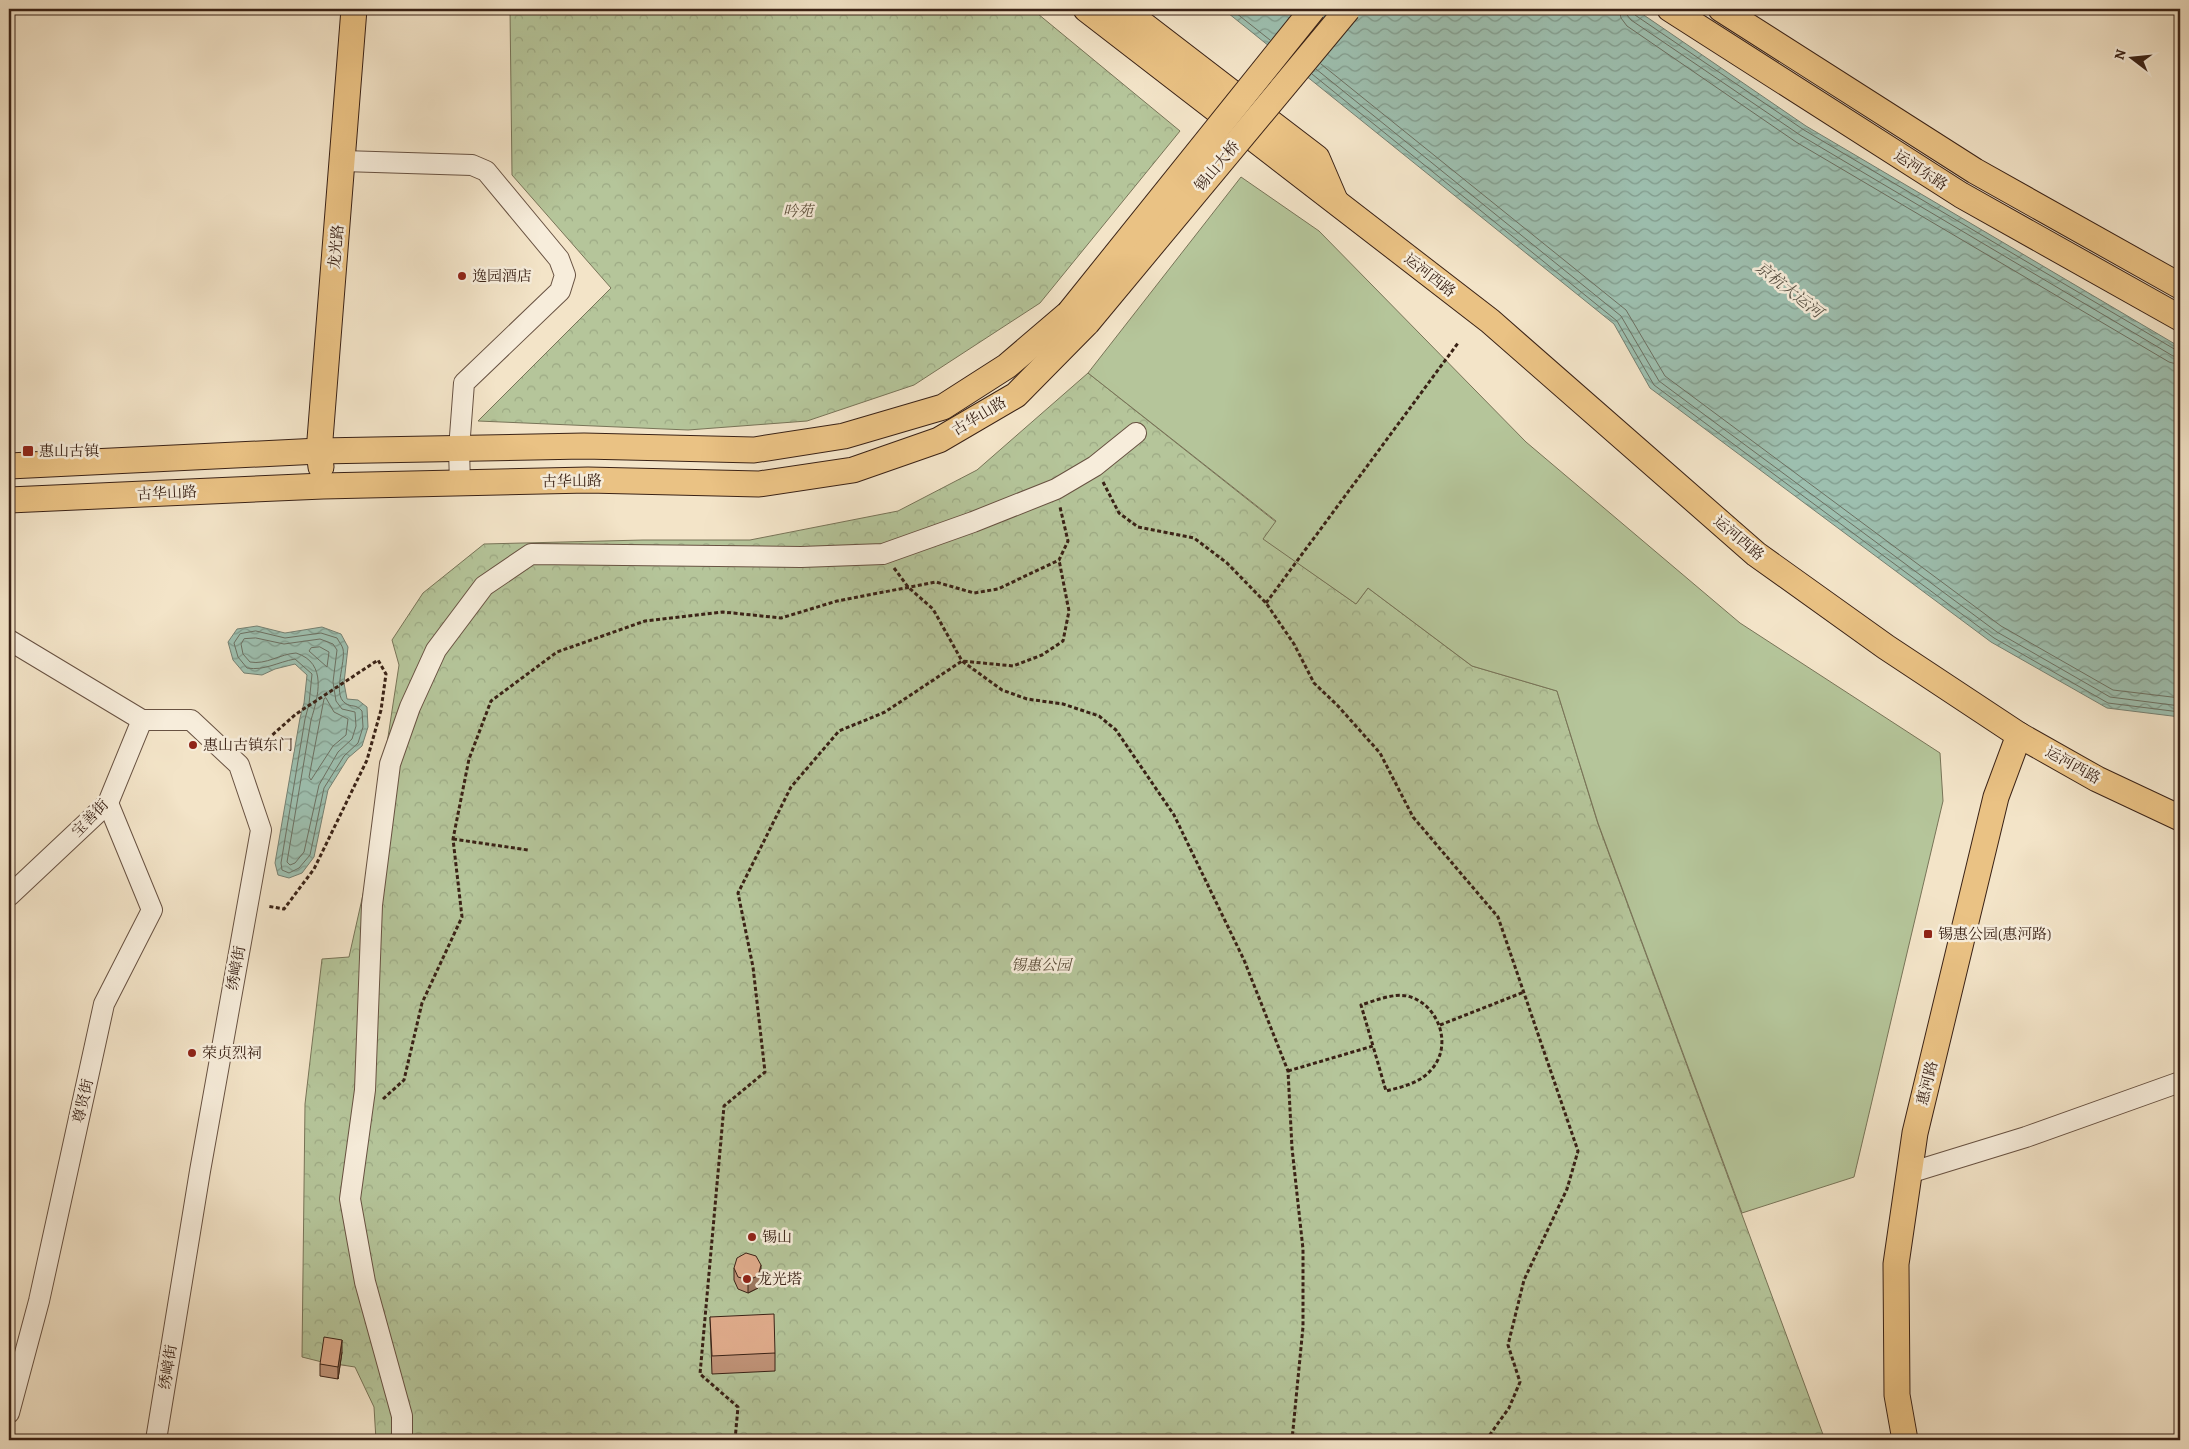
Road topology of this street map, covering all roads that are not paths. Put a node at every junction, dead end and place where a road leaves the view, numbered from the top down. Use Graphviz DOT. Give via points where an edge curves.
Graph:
graph roads {
  1 [pos="354,9"];
  2 [pos="1086,9"];
  3 [pos="1123,9"];
  4 [pos="1313,9"];
  5 [pos="1348,9"];
  6 [pos="1670,9"];
  7 [pos="1720,9"];
  8 [pos="343,161"];
  9 [pos="1336,202"];
  10 [pos="2180,286"];
  11 [pos="1078,318"];
  12 [pos="2180,318"];
  13 [pos="1136,433"];
  14 [pos="458,450"];
  15 [pos="319,452"];
  16 [pos="9,466"];
  17 [pos="460,484"];
  18 [pos="323,486"];
  19 [pos="9,500"];
  20 [pos="9,640"];
  21 [pos="142,720"];
  22 [pos="2019,735"];
  23 [pos="108,803"];
  24 [pos="2180,818"];
  25 [pos="9,896"];
  26 [pos="2180,1082"];
  27 [pos="1909,1173"];
  28 [pos="9,1413"];
  29 [pos="156,1440"];
  30 [pos="402,1440"];
  31 [pos="1905,1440"];
  1 -- 8 [label="main road, 龙光路"];
  2 -- 9 [label="main road, 运河西路"];
  3 -- 9 [label="main road, 运河西路" via="1317,158"];
  4 -- 11 [label="main road, 锡山大桥, bridge"];
  5 -- 11 [label="main road, 锡山大桥, bridge"];
  6 -- 12 [label="main road, 运河东路" via="1961,195"];
  7 -- 10 [label="main road, 运河东路" via="1975,171"];
  8 -- 14 [label="street" via="472,165 486,171 559,259 565,275 560,291 464,383"];
  8 -- 15 [label="main road, 龙光路"];
  9 -- 22 [label="main road, 运河西路" via="1490,321 1756,554 1886,647"];
  11 -- 14 [label="main road, 古华山路" via="942,407 844,436 754,450 584,446"];
  11 -- 17 [label="main road, 古华山路" via="1016,395 939,440 853,470 759,484 588,480"];
  13 -- 30 [label="street" via="1095,466 1056,489 883,554 801,557 531,554 484,586 436,650 410,707 390,764 372,905 365,1090 350,1199 365,1282 402,1416"];
  14 -- 15 [label="main road, 古华山路"];
  14 -- 17 [label="street"];
  15 -- 16 [label="main road, 古华山路"];
  15 -- 18 [label="main road, 龙光路"];
  17 -- 18 [label="main road, 古华山路"];
  18 -- 19 [label="main road, 古华山路"];
  20 -- 21 [label="street"];
  21 -- 23 [label="street, 宝善街"];
  21 -- 29 [label="street, 绣嶂街" via="192,720 239,764 261,830"];
  22 -- 24 [label="main road, 运河西路" via="2097,779"];
  22 -- 27 [label="main road, 惠河路" via="1996,797 1915,1133"];
  23 -- 25 [label="street, 宝善街"];
  23 -- 28 [label="street, 尊贤街" via="152,910 104,1004 40,1301"];
  26 -- 27 [label="street" via="2026,1137"];
  27 -- 31 [label="main road, 惠河路" via="1896,1264 1897,1395"];
}
